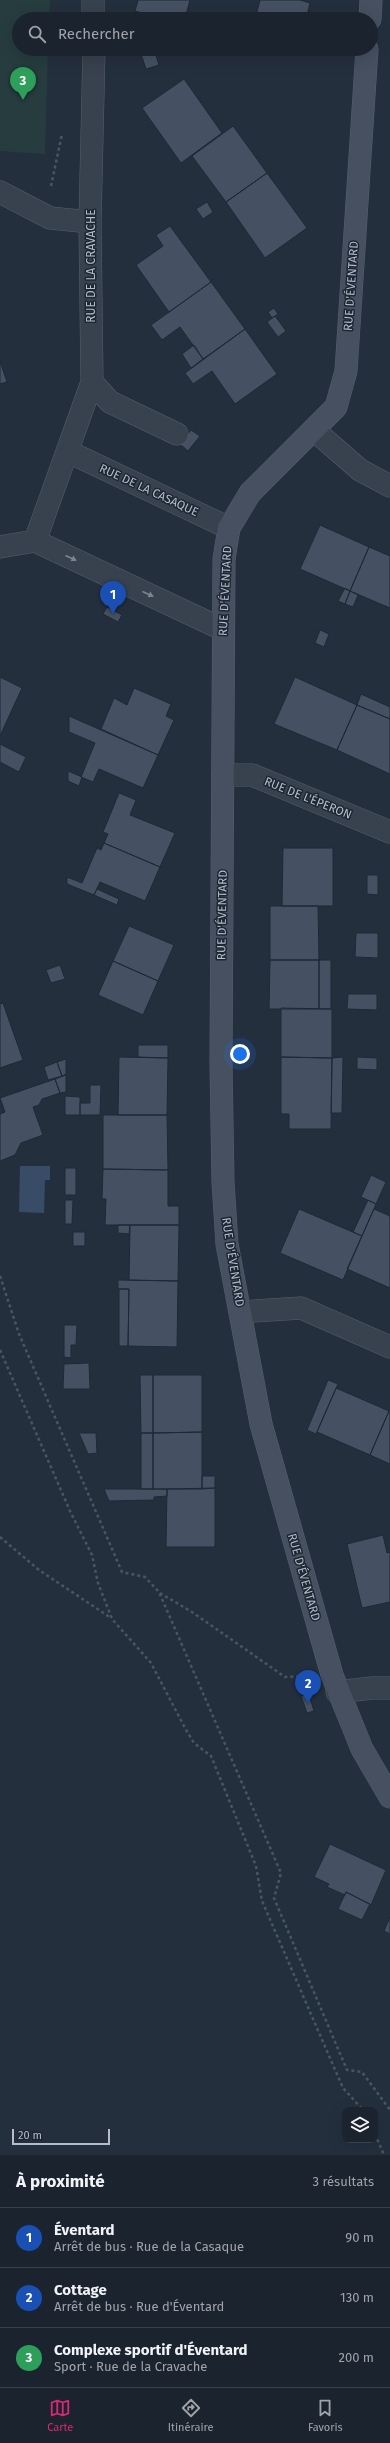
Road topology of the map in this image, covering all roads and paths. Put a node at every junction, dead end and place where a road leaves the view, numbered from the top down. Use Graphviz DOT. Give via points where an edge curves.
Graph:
graph roads {
  1 [pos="93,0"];
  2 [pos="371,0"];
  3 [pos="93,12"];
  4 [pos="370,12"];
  5 [pos="94,56"];
  6 [pos="367,56"];
  7 [pos="62,132"];
  8 [pos="50,191"];
  9 [pos="0,192"];
  10 [pos="90,222"];
  11 [pos="92,382"];
  12 [pos="314,430"];
  13 [pos="177,434"];
  14 [pos="69,452"];
  15 [pos="390,486"];
  16 [pos="229,528"];
  17 [pos="35,541"];
  18 [pos="0,548"];
  19 [pos="222,629"];
  20 [pos="223,775"];
  21 [pos="390,832"];
  22 [pos="0,1276"];
  23 [pos="240,1312"];
  24 [pos="390,1347"];
  25 [pos="0,1350"];
  26 [pos="0,1537"];
  27 [pos="159,1592"];
  28 [pos="112,1619"];
  29 [pos="310,1676"];
  30 [pos="390,1688"];
  31 [pos="337,1692"];
  32 [pos="390,1798"];
  33 [pos="360,2107"];
  34 [pos="390,2110"];
  35 [pos="378,2141"];
  36 [pos="384,2155"];
  1 -- 3 [label="street"];
  2 -- 4 [label="street"];
  5 -- 10 [label="street, RUE DE LA CRAVACHE"];
  6 -- 12 [label="street, RUE D'ÉVENTARD" via="346,371 336,407"];
  7 -- 8 [label="path"];
  9 -- 10 [label="street" via="50,218"];
  10 -- 11 [label="street, RUE DE LA CRAVACHE"];
  11 -- 13 [label="street" via="110,402"];
  11 -- 14 [label="street"];
  12 -- 15 [label="street" via="360,470"];
  12 -- 16 [label="street, RUE D'ÉVENTARD" via="250,493"];
  14 -- 16 [label="street, RUE DE LA CASAQUE"];
  14 -- 17 [label="street"];
  16 -- 19 [label="street, RUE D'ÉVENTARD" via="224,558"];
  17 -- 18 [label="street"];
  17 -- 19 [label="street, one-way"];
  19 -- 20 [label="street, RUE D'ÉVENTARD"];
  20 -- 21 [label="street, RUE DE L'ÉPERON" via="252,775"];
  20 -- 23 [label="street, RUE D'ÉVENTARD" via="223,1182 227,1244"];
  22 -- 27 [label="path" via="19,1334 122,1572 145,1577"];
  23 -- 24 [label="street" via="301,1308"];
  23 -- 31 [label="street, RUE D'ÉVENTARD" via="261,1424"];
  25 -- 28 [label="path" via="70,1511 92,1555 98,1583"];
  26 -- 28 [label="path" via="39,1570"];
  27 -- 29 [label="path" via="285,1677"];
  27 -- 34 [label="path" via="281,1873 274,1898 347,2070 362,2072"];
  28 -- 33 [label="path" via="151,1663 194,1743 211,1756 256,1866 266,1908 343,2088"];
  30 -- 31 [label="street"];
  31 -- 32 [label="street, RUE D'ÉVENTARD" via="362,1749"];
  35 -- 36 [label="path"];
}
